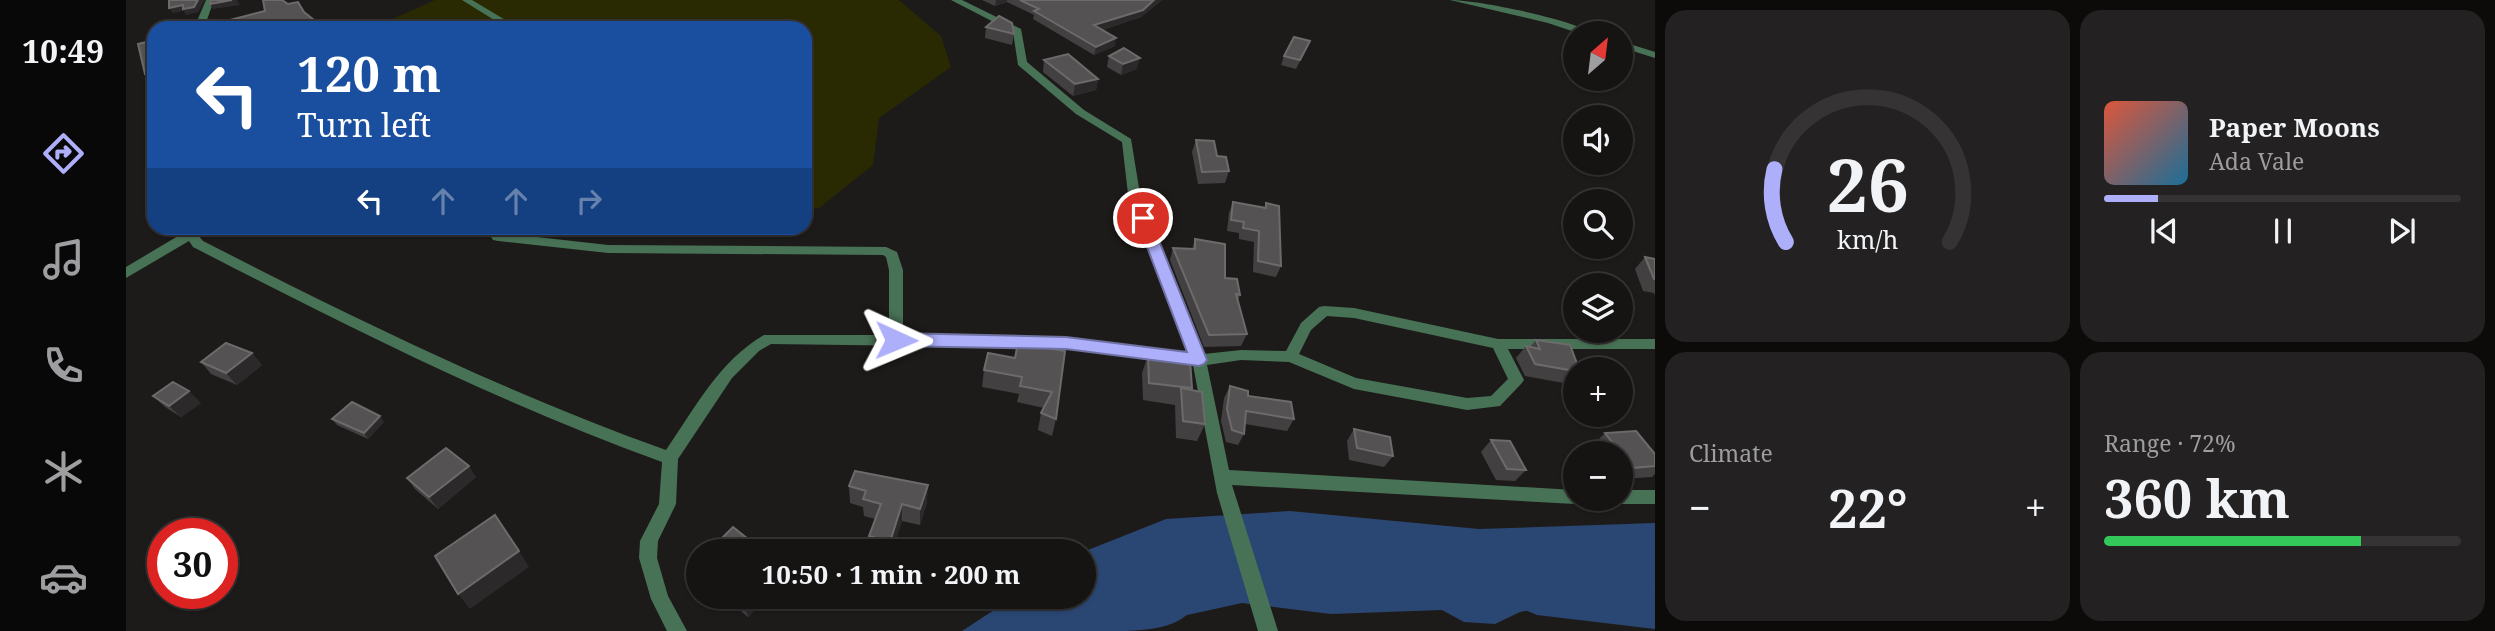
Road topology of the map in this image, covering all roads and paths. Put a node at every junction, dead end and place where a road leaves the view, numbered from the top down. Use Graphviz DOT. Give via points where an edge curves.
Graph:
graph roads {
  1 [pos="210,0"];
  2 [pos="466,0"];
  3 [pos="955,0"];
  4 [pos="1454,0"];
  5 [pos="202,21"];
  6 [pos="502,21"];
  7 [pos="1563,26"];
  8 [pos="1633,48"];
  9 [pos="1655,55"];
  10 [pos="183,235"];
  11 [pos="192,235"];
  12 [pos="497,235"];
  13 [pos="126,273"];
  14 [pos="896,340"];
  15 [pos="1498,344"];
  16 [pos="1655,344"];
  17 [pos="1290,358"];
  18 [pos="1199,360"];
  19 [pos="670,458"];
  20 [pos="1224,485"];
  21 [pos="1563,497"];
  22 [pos="1633,497"];
  23 [pos="1655,497"];
  24 [pos="677,631"];
  25 [pos="1268,631"];
  1 -- 5 [label="street"];
  2 -- 6 [label="street"];
  3 -- 18 [label="street" via="1018,31 1022,63 1080,112 1127,141 1134,194"];
  4 -- 7 [label="street"];
  8 -- 9 [label="street"];
  10 -- 13 [label="street"];
  11 -- 19 [label="street" via="198,244 350,322 593,432"];
  12 -- 14 [label="street" via="608,249 886,251 896,270"];
  14 -- 18 [label="street" via="1066,343"];
  14 -- 19 [label="street" via="780,338 751,346"];
  15 -- 16 [label="street"];
  15 -- 17 [label="street" via="1354,313 1324,311 1306,327"];
  15 -- 17 [label="street" via="1516,380 1495,402 1467,404 1354,383"];
  17 -- 18 [label="street" via="1241,355"];
  18 -- 20 [label="street"];
  19 -- 24 [label="street" via="667,504 649,541 648,558 660,599"];
  20 -- 21 [label="street"];
  20 -- 25 [label="street"];
  22 -- 23 [label="street"];
}
